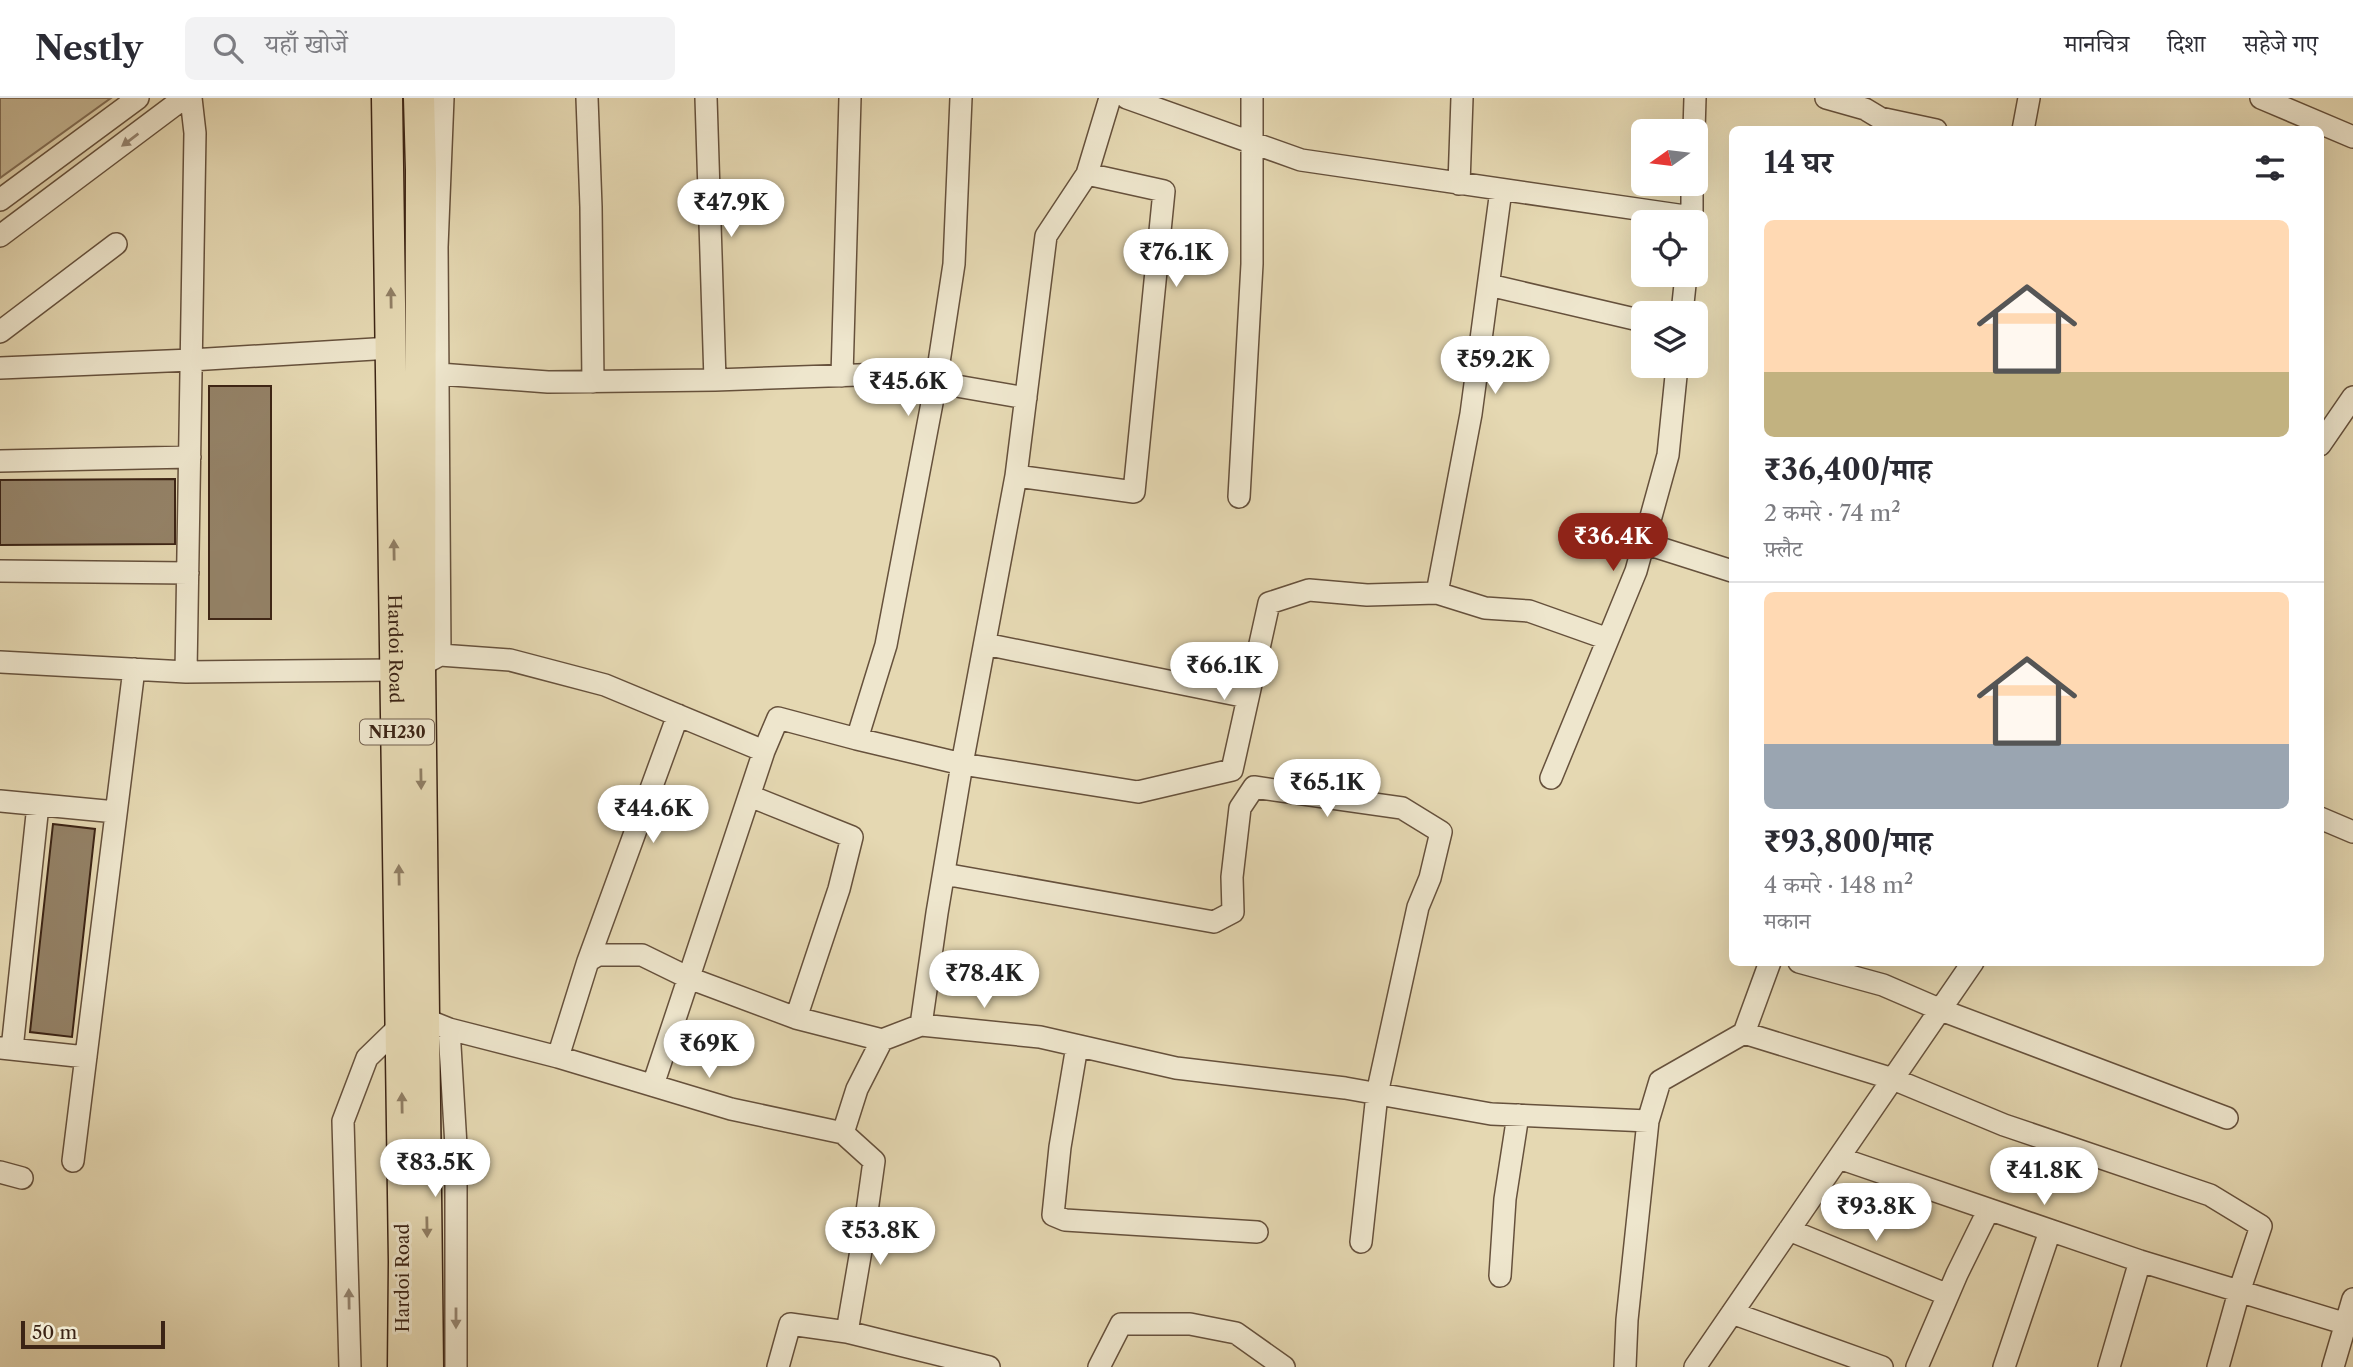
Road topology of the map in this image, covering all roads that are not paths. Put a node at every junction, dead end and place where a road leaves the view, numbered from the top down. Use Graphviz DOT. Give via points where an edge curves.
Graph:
graph roads {
  1 [pos="138,98"];
  2 [pos="184,98"];
  3 [pos="191,98"];
  4 [pos="387,98"];
  5 [pos="419,98"];
  6 [pos="443,98"];
  7 [pos="587,98"];
  8 [pos="706,98"];
  9 [pos="850,98"];
  10 [pos="961,98"];
  11 [pos="1110,98"];
  12 [pos="1127,98"];
  13 [pos="1252,98"];
  14 [pos="1462,98"];
  15 [pos="1695,98"];
  16 [pos="1826,98"];
  17 [pos="2029,98"];
  18 [pos="2261,98"];
  19 [pos="1694,119"];
  20 [pos="1879,124"];
  21 [pos="1898,126"];
  22 [pos="2024,126"];
  23 [pos="2353,137"];
  24 [pos="1251,142"];
  25 [pos="1087,174"];
  26 [pos="1459,184"];
  27 [pos="1501,190"];
  28 [pos="0,200"];
  29 [pos="1631,211"];
  30 [pos="0,236"];
  31 [pos="116,244"];
  32 [pos="1489,285"];
  33 [pos="1631,318"];
  34 [pos="0,332"];
  35 [pos="391,348"];
  36 [pos="191,360"];
  37 [pos="0,368"];
  38 [pos="439,374"];
  39 [pos="842,376"];
  40 [pos="1676,378"];
  41 [pos="715,380"];
  42 [pos="593,382"];
  43 [pos="936,382"];
  44 [pos="2353,397"];
  45 [pos="1026,398"];
  46 [pos="2324,439"];
  47 [pos="190,457"];
  48 [pos="0,461"];
  49 [pos="1016,476"];
  50 [pos="1239,497"];
  51 [pos="1644,543"];
  52 [pos="1729,570"];
  53 [pos="0,571"];
  54 [pos="188,573"];
  55 [pos="1437,593"];
  56 [pos="1608,639"];
  57 [pos="985,644"];
  58 [pos="0,663"];
  59 [pos="418,663"];
  60 [pos="134,668"];
  61 [pos="186,672"];
  62 [pos="1247,697"];
  63 [pos="678,715"];
  64 [pos="857,739"];
  65 [pos="764,751"];
  66 [pos="962,764"];
  67 [pos="1552,778"];
  68 [pos="750,796"];
  69 [pos="0,801"];
  70 [pos="38,804"];
  71 [pos="116,812"];
  72 [pos="2324,820"];
  73 [pos="2353,832"];
  74 [pos="944,874"];
  75 [pos="589,961"];
  76 [pos="1769,966"];
  77 [pos="1814,966"];
  78 [pos="1970,966"];
  79 [pos="689,978"];
  80 [pos="1941,1010"];
  81 [pos="796,1018"];
  82 [pos="425,1024"];
  83 [pos="921,1025"];
  84 [pos="1744,1032"];
  85 [pos="882,1040"];
  86 [pos="1077,1046"];
  87 [pos="6,1049"];
  88 [pos="86,1057"];
  89 [pos="558,1057"];
  90 [pos="1893,1079"];
  91 [pos="653,1085"];
  92 [pos="1377,1094"];
  93 [pos="1518,1115"];
  94 [pos="2227,1118"];
  95 [pos="1648,1121"];
  96 [pos="843,1133"];
  97 [pos="1839,1158"];
  98 [pos="73,1161"];
  99 [pos="0,1172"];
  100 [pos="22,1178"];
  101 [pos="1988,1211"];
  102 [pos="1789,1230"];
  103 [pos="2050,1231"];
  104 [pos="1257,1232"];
  105 [pos="1361,1242"];
  106 [pos="2140,1261"];
  107 [pos="1500,1276"];
  108 [pos="2239,1292"];
  109 [pos="1948,1295"];
  110 [pos="2353,1299"];
  111 [pos="1731,1313"];
  112 [pos="2349,1325"];
  113 [pos="848,1332"];
  114 [pos="350,1367"];
  115 [pos="403,1367"];
  116 [pos="428,1367"];
  117 [pos="456,1367"];
  118 [pos="778,1367"];
  119 [pos="989,1367"];
  120 [pos="1099,1367"];
  121 [pos="1284,1367"];
  122 [pos="1625,1367"];
  123 [pos="1695,1367"];
  124 [pos="1882,1367"];
  125 [pos="1917,1367"];
  126 [pos="2004,1367"];
  127 [pos="2109,1367"];
  128 [pos="2218,1367"];
  129 [pos="2333,1367"];
  1 -- 28 [label="street"];
  2 -- 30 [label="street, one-way"];
  3 -- 36 [label="street" via="195,133"];
  35 -- 4 [label="highway, Hardoi Road / NH230, one-way"];
  5 -- 59 [label="highway, Hardoi Road / NH230"];
  6 -- 38 [label="street" via="437,247"];
  7 -- 42 [label="street"];
  8 -- 41 [label="street"];
  9 -- 39 [label="street"];
  10 -- 43 [label="street" via="954,264"];
  11 -- 25 [label="street"];
  12 -- 24 [label="street"];
  13 -- 24 [label="street"];
  14 -- 26 [label="street"];
  15 -- 19 [label="street"];
  16 -- 20 [label="street" via="1865,109"];
  17 -- 22 [label="street"];
  18 -- 23 [label="street"];
  20 -- 21 [label="street"];
  24 -- 26 [label="street" via="1301,160"];
  24 -- 50 [label="street" via="1252,264"];
  25 -- 45 [label="street" via="1046,236"];
  25 -- 49 [label="street" via="1164,191 1135,492"];
  26 -- 27 [label="street"];
  27 -- 29 [label="street"];
  27 -- 32 [label="street"];
  31 -- 34 [label="street"];
  32 -- 33 [label="street"];
  32 -- 55 [label="street" via="1471,414"];
  35 -- 36 [label="street"];
  59 -- 35 [label="highway, Hardoi Road / NH230, one-way"];
  36 -- 37 [label="street"];
  36 -- 47 [label="street"];
  38 -- 42 [label="street"];
  38 -- 59 [label="street"];
  39 -- 41 [label="street"];
  39 -- 43 [label="street" via="887,374"];
  40 -- 51 [label="street" via="1668,455"];
  41 -- 42 [label="street"];
  43 -- 45 [label="street"];
  43 -- 64 [label="street" via="886,645"];
  44 -- 46 [label="street"];
  45 -- 49 [label="street"];
  47 -- 48 [label="street"];
  47 -- 54 [label="street"];
  49 -- 57 [label="street"];
  51 -- 52 [label="street"];
  51 -- 56 [label="street"];
  53 -- 54 [label="street"];
  54 -- 61 [label="street"];
  55 -- 56 [label="street" via="1485,608 1530,611"];
  55 -- 62 [label="street" via="1367,595 1309,590 1269,603"];
  56 -- 67 [label="street"];
  57 -- 62 [label="street"];
  57 -- 66 [label="street"];
  58 -- 60 [label="street"];
  59 -- 61 [label="street"];
  59 -- 63 [label="street" via="510,660 605,685"];
  59 -- 82 [label="highway, Hardoi Road / NH230"];
  60 -- 61 [label="street"];
  60 -- 71 [label="street"];
  62 -- 66 [label="street" via="1232,770 1139,792"];
  63 -- 65 [label="street"];
  63 -- 75 [label="street"];
  64 -- 65 [label="street" via="778,718"];
  64 -- 66 [label="street"];
  65 -- 68 [label="street"];
  66 -- 74 [label="street"];
  68 -- 79 [label="street"];
  68 -- 81 [label="street" via="852,836"];
  69 -- 70 [label="street"];
  70 -- 71 [label="street"];
  70 -- 87 [label="street"];
  71 -- 88 [label="street"];
  72 -- 73 [label="street"];
  74 -- 83 [label="street"];
  74 -- 92 [label="street" via="1214,922 1233,912 1240,808 1254,787 1402,808 1441,832 1418,907"];
  75 -- 79 [label="street" via="598,955 642,955"];
  75 -- 89 [label="street"];
  76 -- 84 [label="street"];
  77 -- 80 [label="street" via="1883,985"];
  78 -- 80 [label="street"];
  79 -- 81 [label="street"];
  79 -- 91 [label="street"];
  80 -- 90 [label="street"];
  80 -- 94 [label="street"];
  81 -- 85 [label="street"];
  82 -- 89 [label="street"];
  114 -- 82 [label="street, one-way" via="343,1121 367,1058"];
  115 -- 82 [label="highway, Hardoi Road / NH230, one-way" via="404,1262"];
  82 -- 116 [label="highway, Hardoi Road / NH230, one-way"];
  82 -- 117 [label="street, one-way" via="456,1146"];
  83 -- 85 [label="street"];
  83 -- 86 [label="street" via="1040,1037"];
  84 -- 90 [label="street"];
  84 -- 95 [label="street" via="1660,1081"];
  85 -- 96 [label="street" via="857,1089"];
  86 -- 92 [label="street" via="1176,1068"];
  86 -- 104 [label="street" via="1053,1215 1065,1220"];
  87 -- 88 [label="street"];
  88 -- 98 [label="street"];
  89 -- 91 [label="street"];
  90 -- 97 [label="street"];
  90 -- 108 [label="street" via="2004,1125 2210,1195 2262,1226"];
  91 -- 96 [label="street" via="731,1109"];
  92 -- 93 [label="street"];
  92 -- 105 [label="street"];
  93 -- 95 [label="street"];
  93 -- 107 [label="street" via="1505,1199"];
  95 -- 122 [label="street"];
  96 -- 113 [label="street" via="874,1161"];
  97 -- 101 [label="street"];
  97 -- 102 [label="street"];
  99 -- 100 [label="street"];
  101 -- 103 [label="street"];
  101 -- 109 [label="street"];
  102 -- 109 [label="street"];
  102 -- 111 [label="street"];
  103 -- 106 [label="street"];
  103 -- 126 [label="street"];
  106 -- 108 [label="street"];
  106 -- 127 [label="street"];
  108 -- 112 [label="street"];
  108 -- 128 [label="street"];
  109 -- 125 [label="street"];
  110 -- 112 [label="street"];
  111 -- 123 [label="street"];
  111 -- 124 [label="street"];
  112 -- 129 [label="street"];
  113 -- 118 [label="street" via="790,1324"];
  113 -- 119 [label="street"];
  120 -- 121 [label="street" via="1121,1324 1190,1324 1237,1334"];
}
